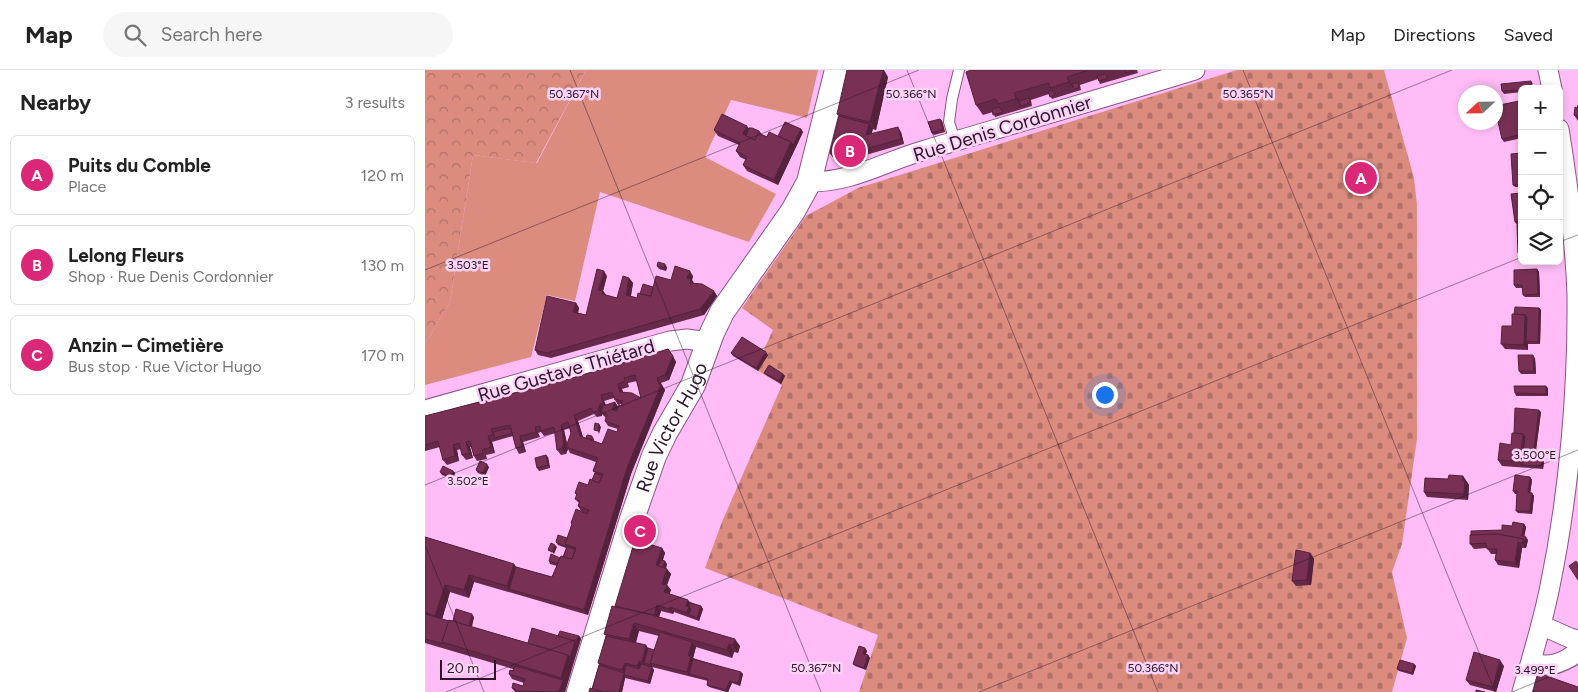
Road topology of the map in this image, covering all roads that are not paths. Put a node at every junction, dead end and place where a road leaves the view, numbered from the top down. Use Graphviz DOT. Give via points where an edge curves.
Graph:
graph roads {
  1 [pos="837,70"];
  2 [pos="959,70"];
  3 [pos="1195,70"];
  4 [pos="1548,70"];
  5 [pos="1551,85"];
  6 [pos="955,142"];
  7 [pos="1563,152"];
  8 [pos="809,182"];
  9 [pos="709,342"];
  10 [pos="425,410"];
  11 [pos="1541,625"];
  12 [pos="1578,640"];
  13 [pos="1578,651"];
  14 [pos="1531,663"];
  15 [pos="579,692"];
  16 [pos="1522,692"];
  1 -- 8 [label="street, Rue Victor Hugo"];
  2 -- 6 [label="lane" via="949,122"];
  3 -- 6 [label="street, Rue Denis Cordonnier"];
  4 -- 5 [label="street"];
  6 -- 8 [label="street, Rue Denis Cordonnier" via="841,179"];
  7 -- 11 [label="street" via="1574,246 1577,350 1565,495"];
  8 -- 9 [label="street, Rue Victor Hugo" via="793,211 722,312"];
  9 -- 10 [label="street, Rue Gustave Thiétard" via="670,341"];
  9 -- 15 [label="street, Rue Victor Hugo" via="693,385 665,433 649,469"];
  11 -- 12 [label="street"];
  11 -- 14 [label="street"];
  13 -- 14 [label="street" via="1555,665"];
  14 -- 16 [label="street"];
}
